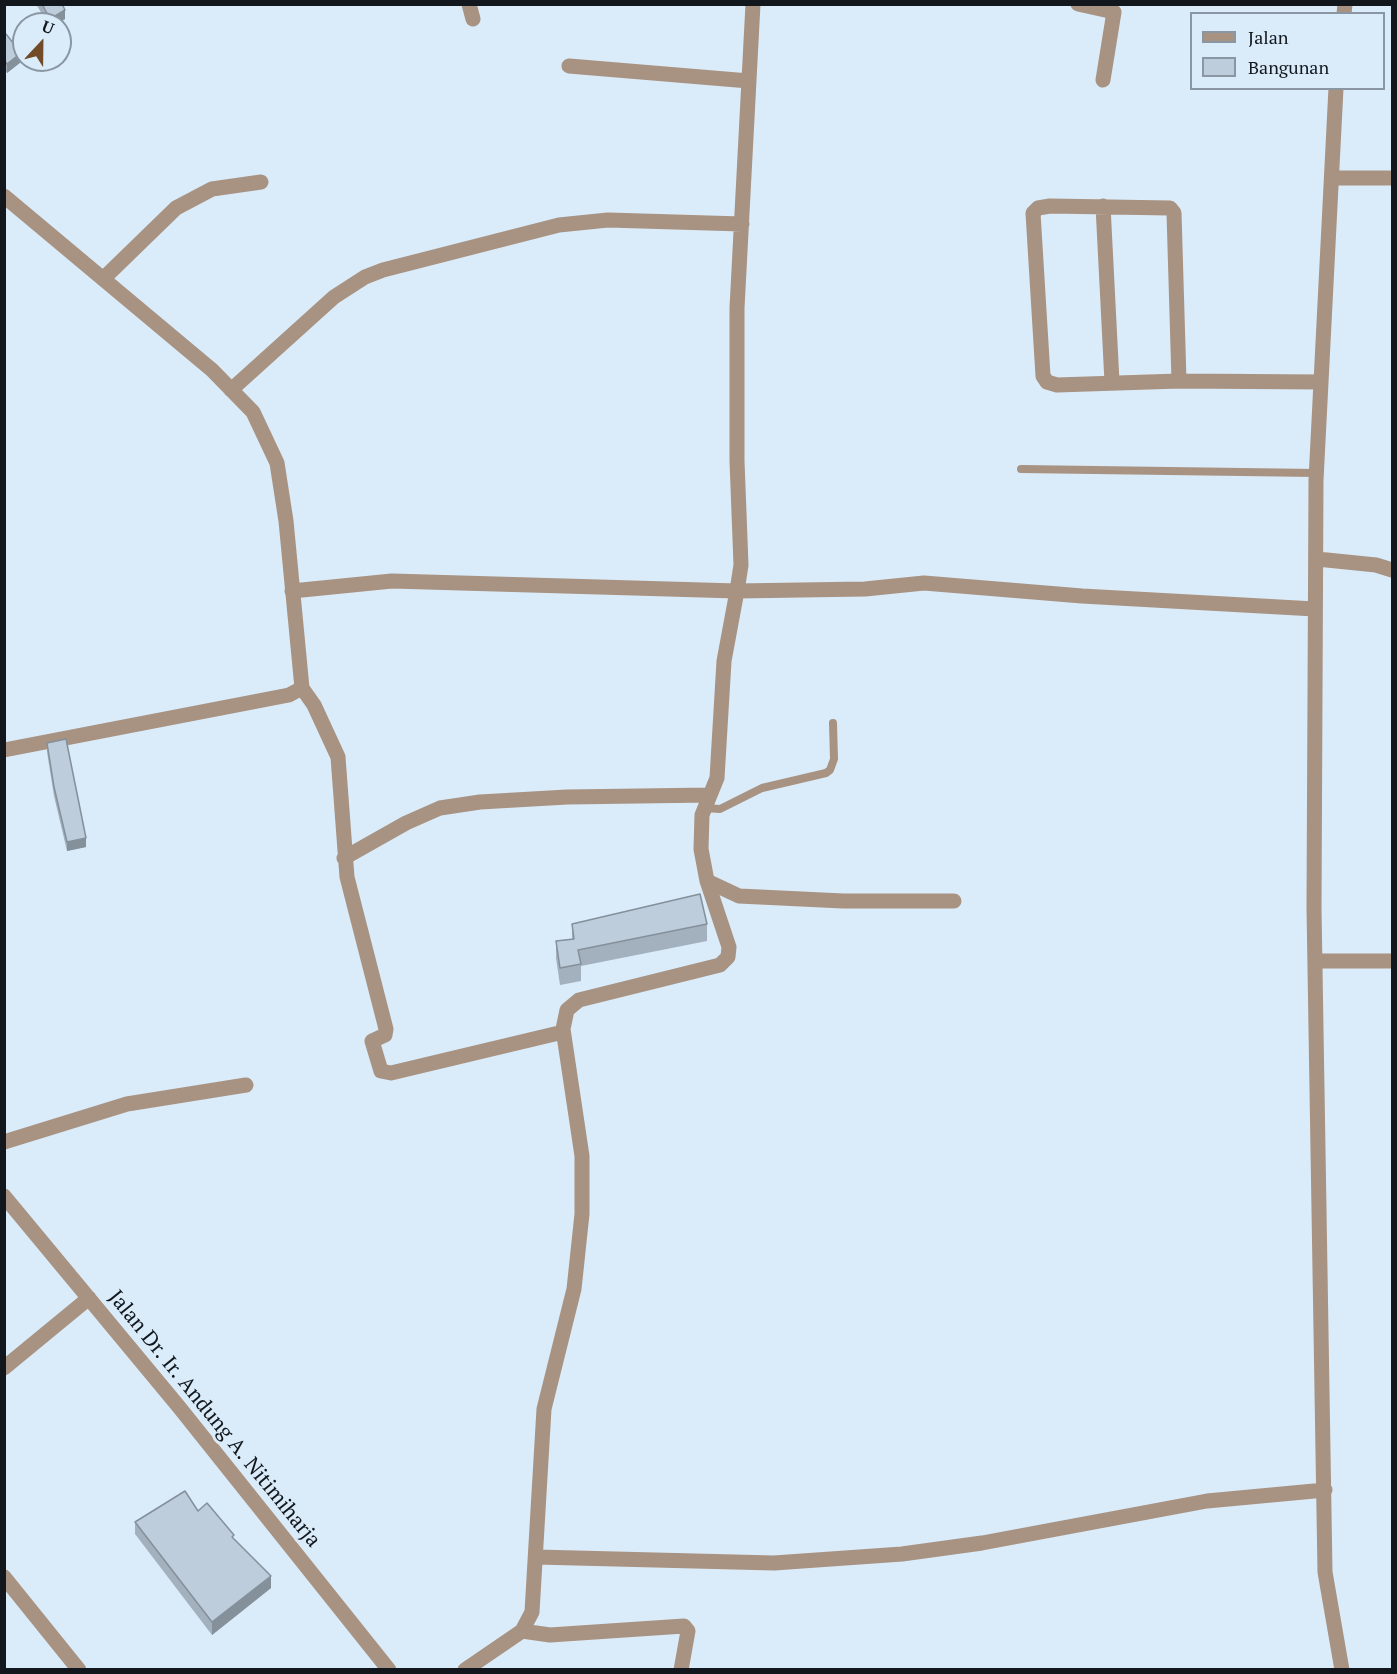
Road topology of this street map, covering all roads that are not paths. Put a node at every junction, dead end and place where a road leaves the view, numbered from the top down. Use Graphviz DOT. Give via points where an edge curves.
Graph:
graph roads {
  1 [pos="753,4"];
  2 [pos="1078,4"];
  3 [pos="568,66"];
  4 [pos="1103,80"];
  5 [pos="749,81"];
  6 [pos="1336,90"];
  7 [pos="1333,178"];
  8 [pos="1392,178"];
  9 [pos="261,182"];
  10 [pos="4,196"];
  11 [pos="1102,206"];
  12 [pos="742,224"];
  13 [pos="103,279"];
  14 [pos="1179,381"];
  15 [pos="1112,382"];
  16 [pos="1321,382"];
  17 [pos="231,390"];
  18 [pos="1021,469"];
  19 [pos="1316,473"];
  20 [pos="1317,559"];
  21 [pos="1392,570"];
  22 [pos="292,591"];
  23 [pos="736,591"];
  24 [pos="1315,609"];
  25 [pos="302,688"];
  26 [pos="833,723"];
  27 [pos="4,750"];
  28 [pos="707,801"];
  29 [pos="344,858"];
  30 [pos="707,881"];
  31 [pos="954,901"];
  32 [pos="1316,961"];
  33 [pos="1392,961"];
  34 [pos="563,1032"];
  35 [pos="246,1085"];
  36 [pos="4,1142"];
  37 [pos="4,1196"];
  38 [pos="88,1298"];
  39 [pos="4,1368"];
  40 [pos="1325,1490"];
  41 [pos="536,1557"];
  42 [pos="4,1577"];
  43 [pos="522,1631"];
  44 [pos="79,1670"];
  45 [pos="389,1670"];
  46 [pos="465,1670"];
  47 [pos="681,1670"];
  48 [pos="1342,1670"];
  1 -- 5 [label="street"];
  2 -- 4 [label="street" via="1114,12"];
  3 -- 5 [label="street"];
  5 -- 12 [label="street"];
  6 -- 7 [label="street"];
  7 -- 8 [label="street"];
  7 -- 16 [label="street"];
  9 -- 13 [label="street" via="212,189 176,208"];
  10 -- 13 [label="street"];
  11 -- 14 [label="street" via="1165,206 1174,213"];
  11 -- 15 [label="street"];
  11 -- 15 [label="street" via="1038,208 1033,213 1043,376 1047,382 1058,385"];
  12 -- 17 [label="street" via="608,220 559,225 383,270 334,297"];
  12 -- 23 [label="street" via="737,426 741,565"];
  13 -- 17 [label="street"];
  14 -- 15 [label="street"];
  14 -- 16 [label="street"];
  16 -- 19 [label="street"];
  17 -- 22 [label="street" via="253,412 277,463"];
  18 -- 19 [label="lane"];
  19 -- 20 [label="street"];
  20 -- 21 [label="street"];
  20 -- 24 [label="street"];
  22 -- 23 [label="street" via="392,581"];
  22 -- 25 [label="street"];
  23 -- 24 [label="street" via="864,589 924,583"];
  23 -- 28 [label="street" via="724,661 717,778"];
  24 -- 32 [label="street"];
  25 -- 27 [label="street" via="289,694"];
  25 -- 29 [label="street" via="338,757"];
  26 -- 28 [label="lane" via="834,759 826,773 762,788 720,809"];
  28 -- 29 [label="street" via="567,797 440,808"];
  28 -- 30 [label="street" via="702,815 701,849"];
  29 -- 34 [label="street" via="386,1029 385,1035 372,1041 381,1071 391,1073"];
  30 -- 31 [label="street" via="739,896"];
  30 -- 34 [label="street" via="729,947 728,957 720,965 579,999 567,1010"];
  32 -- 33 [label="street"];
  32 -- 40 [label="street"];
  34 -- 41 [label="street" via="582,1156 582,1214 573,1289 544,1409"];
  35 -- 36 [label="street" via="119,1106"];
  37 -- 38 [label="street, Jalan Dr. Ir. Andung A. Nitimiharja"];
  38 -- 39 [label="street"];
  38 -- 45 [label="street, Jalan Dr. Ir. Andung A. Nitimiharja"];
  40 -- 41 [label="street" via="1207,1501 982,1544 902,1554 774,1563"];
  40 -- 48 [label="street" via="1325,1572"];
  41 -- 43 [label="street" via="532,1612"];
  42 -- 44 [label="street"];
  43 -- 46 [label="street"];
  43 -- 47 [label="street" via="550,1635 684,1626 688,1631"];
}
